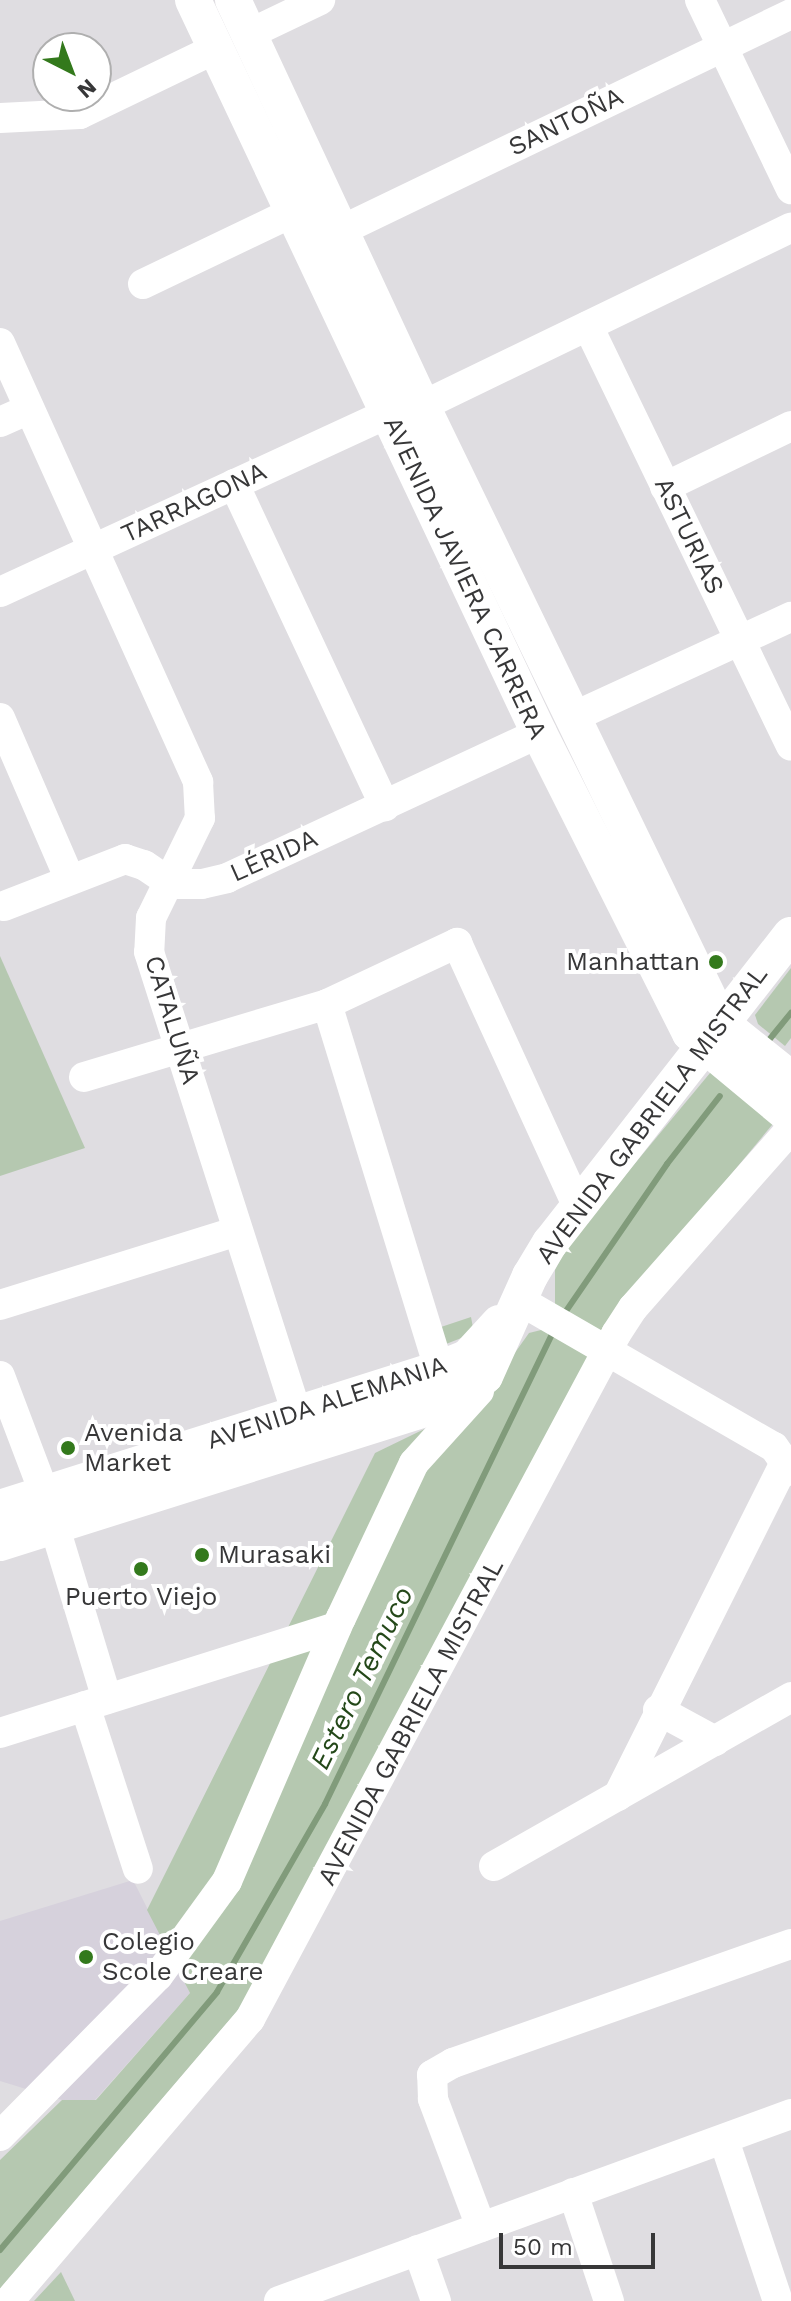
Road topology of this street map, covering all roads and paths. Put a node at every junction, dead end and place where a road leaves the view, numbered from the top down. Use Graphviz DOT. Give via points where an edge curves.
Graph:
graph roads {
  1 [pos="233,0"];
  2 [pos="320,0"];
  3 [pos="700,0"];
  4 [pos="791,14"];
  5 [pos="225,33"];
  6 [pos="723,47"];
  7 [pos="0,118"];
  8 [pos="791,189"];
  9 [pos="291,213"];
  10 [pos="791,228"];
  11 [pos="340,231"];
  12 [pos="143,284"];
  13 [pos="588,326"];
  14 [pos="0,343"];
  15 [pos="367,373"];
  16 [pos="422,406"];
  17 [pos="29,409"];
  18 [pos="387,414"];
  19 [pos="0,422"];
  20 [pos="791,426"];
  21 [pos="406,454"];
  22 [pos="234,484"];
  23 [pos="665,487"];
  24 [pos="91,551"];
  25 [pos="0,592"];
  26 [pos="791,617"];
  27 [pos="741,641"];
  28 [pos="0,718"];
  29 [pos="539,733"];
  30 [pos="580,733"];
  31 [pos="791,746"];
  32 [pos="385,806"];
  33 [pos="70,880"];
  34 [pos="168,881"];
  35 [pos="4,906"];
  36 [pos="791,935"];
  37 [pos="327,1004"];
  38 [pos="713,1034"];
  39 [pos="181,1050"];
  40 [pos="84,1077"];
  41 [pos="791,1079"];
  42 [pos="791,1117"];
  43 [pos="791,1129"];
  44 [pos="578,1207"];
  45 [pos="238,1231"];
  46 [pos="0,1305"];
  47 [pos="528,1305"];
  48 [pos="600,1345"];
  49 [pos="439,1369"];
  50 [pos="0,1376"];
  51 [pos="485,1376"];
  52 [pos="385,1422"];
  53 [pos="302,1430"];
  54 [pos="414,1463"];
  55 [pos="788,1466"];
  56 [pos="0,1508"];
  57 [pos="50,1510"];
  58 [pos="0,1543"];
  59 [pos="337,1627"];
  60 [pos="791,1697"];
  61 [pos="96,1703"];
  62 [pos="658,1710"];
  63 [pos="0,1733"];
  64 [pos="715,1741"];
  65 [pos="618,1796"];
  66 [pos="494,1866"];
  67 [pos="138,1869"];
  68 [pos="791,1944"];
  69 [pos="791,2114"];
  70 [pos="0,2136"];
  71 [pos="724,2140"];
  72 [pos="573,2193"];
  73 [pos="481,2227"];
  74 [pos="418,2250"];
  75 [pos="9,2301"];
  76 [pos="279,2301"];
  77 [pos="436,2301"];
  78 [pos="609,2301"];
  79 [pos="778,2301"];
  1 -- 5 [label="main road, AVENIDA JAVIERA CARRERA"];
  2 -- 5 [label="street"];
  3 -- 6 [label="street"];
  4 -- 6 [label="street, SANTOÑA"];
  5 -- 7 [label="street" via="80,114"];
  5 -- 9 [label="main road, AVENIDA JAVIERA CARRERA"];
  5 -- 11 [label="main road, AVENIDA JAVIERA CARRERA"];
  6 -- 8 [label="street"];
  6 -- 11 [label="street, SANTOÑA"];
  9 -- 12 [label="street"];
  9 -- 15 [label="main road, AVENIDA JAVIERA CARRERA"];
  10 -- 13 [label="street"];
  11 -- 16 [label="main road, AVENIDA JAVIERA CARRERA"];
  13 -- 16 [label="street"];
  13 -- 23 [label="street, ASTURIAS"];
  14 -- 17 [label="street, CATALUÑA"];
  15 -- 16 [label="main road"];
  15 -- 18 [label="main road, AVENIDA JAVIERA CARRERA"];
  16 -- 21 [label="main road" via="410,427"];
  16 -- 30 [label="main road, AVENIDA JAVIERA CARRERA"];
  17 -- 19 [label="street"];
  17 -- 24 [label="street, CATALUÑA"];
  18 -- 21 [label="main road, AVENIDA JAVIERA CARRERA"];
  18 -- 22 [label="street, TARRAGONA"];
  20 -- 23 [label="street"];
  21 -- 29 [label="main road, AVENIDA JAVIERA CARRERA"];
  22 -- 24 [label="street, TARRAGONA"];
  22 -- 32 [label="street"];
  23 -- 27 [label="street, ASTURIAS"];
  24 -- 25 [label="street, TARRAGONA"];
  24 -- 34 [label="street, CATALUÑA" via="201,795 197,827"];
  26 -- 27 [label="street"];
  27 -- 30 [label="street"];
  27 -- 31 [label="street, ASTURIAS"];
  28 -- 33 [label="street"];
  29 -- 30 [label="main road" via="565,738"];
  29 -- 32 [label="street, LÉRIDA"];
  29 -- 38 [label="main road, AVENIDA JAVIERA CARRERA" via="690,1033"];
  30 -- 38 [label="main road, AVENIDA JAVIERA CARRERA"];
  32 -- 34 [label="street, LÉRIDA" via="227,878 191,885"];
  33 -- 34 [label="street, LÉRIDA" via="125,859"];
  33 -- 35 [label="street, LÉRIDA"];
  34 -- 39 [label="street, CATALUÑA" via="151,918 148,940"];
  36 -- 38 [label="main road, AVENIDA GABRIELA MISTRAL"];
  37 -- 39 [label="street"];
  37 -- 44 [label="street" via="457,943"];
  37 -- 49 [label="street"];
  38 -- 41 [label="main road, AVENIDA JAVIERA CARRERA"];
  38 -- 42 [label="main road, AVENIDA JAVIERA CARRERA"];
  38 -- 44 [label="main road, AVENIDA GABRIELA MISTRAL"];
  39 -- 40 [label="street"];
  39 -- 45 [label="street, CATALUÑA"];
  43 -- 48 [label="street, AVENIDA GABRIELA MISTRAL"];
  44 -- 47 [label="main road, AVENIDA GABRIELA MISTRAL" via="550,1243"];
  45 -- 46 [label="street"];
  45 -- 53 [label="street, CATALUÑA"];
  47 -- 48 [label="street"];
  47 -- 49 [label="main road, AVENIDA ALEMANIA" via="468,1357"];
  47 -- 51 [label="main road, AVENIDA ALEMANIA"];
  48 -- 55 [label="street" via="774,1447"];
  48 -- 75 [label="street, AVENIDA GABRIELA MISTRAL" via="250,2019"];
  49 -- 53 [label="main road, AVENIDA ALEMANIA"];
  50 -- 57 [label="street"];
  51 -- 52 [label="main road, AVENIDA ALEMANIA" via="451,1401"];
  51 -- 54 [label="street" via="477,1394"];
  52 -- 53 [label="main road, AVENIDA ALEMANIA"];
  52 -- 54 [label="street"];
  53 -- 57 [label="main road, AVENIDA ALEMANIA"];
  54 -- 59 [label="street"];
  55 -- 62 [label="street"];
  56 -- 57 [label="main road, AVENIDA ALEMANIA"];
  57 -- 58 [label="main road, AVENIDA ALEMANIA"];
  57 -- 61 [label="street"];
  59 -- 61 [label="street"];
  59 -- 70 [label="street" via="227,1881 203,1918 158,1976"];
  60 -- 64 [label="street"];
  61 -- 63 [label="street"];
  61 -- 67 [label="street"];
  62 -- 64 [label="street"];
  62 -- 65 [label="street"];
  64 -- 65 [label="street"];
  65 -- 66 [label="street"];
  68 -- 73 [label="street" via="453,2063 432,2075 433,2099"];
  69 -- 71 [label="street"];
  71 -- 72 [label="street"];
  71 -- 79 [label="street"];
  72 -- 73 [label="street"];
  72 -- 78 [label="street"];
  73 -- 74 [label="street"];
  74 -- 76 [label="street"];
  74 -- 77 [label="street"];
}
